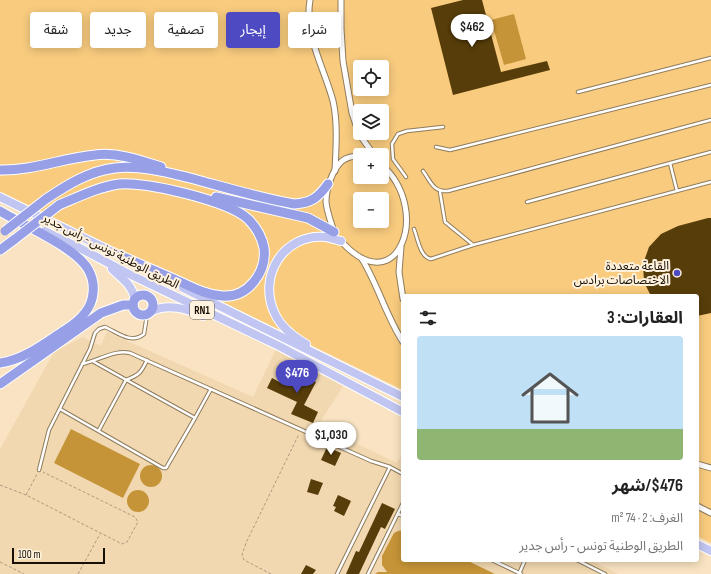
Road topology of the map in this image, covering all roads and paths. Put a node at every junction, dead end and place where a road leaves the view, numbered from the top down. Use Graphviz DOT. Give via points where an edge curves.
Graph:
graph roads {
  1 [pos="310,0"];
  2 [pos="341,0"];
  3 [pos="711,58"];
  4 [pos="711,84"];
  5 [pos="578,92"];
  6 [pos="711,120"];
  7 [pos="442,127"];
  8 [pos="436,147"];
  9 [pos="369,148"];
  10 [pos="711,152"];
  11 [pos="353,156"];
  12 [pos="670,163"];
  13 [pos="0,170"];
  14 [pos="335,171"];
  15 [pos="423,171"];
  16 [pos="389,174"];
  17 [pos="406,177"];
  18 [pos="711,182"];
  19 [pos="210,183"];
  20 [pos="328,184"];
  21 [pos="677,191"];
  22 [pos="440,192"];
  23 [pos="0,197"];
  24 [pos="527,202"];
  25 [pos="59,205"];
  26 [pos="0,210"];
  27 [pos="414,229"];
  28 [pos="334,232"];
  29 [pos="2,233"];
  30 [pos="341,241"];
  31 [pos="473,244"];
  32 [pos="400,246"];
  33 [pos="0,250"];
  34 [pos="119,255"];
  35 [pos="362,259"];
  36 [pos="106,263"];
  37 [pos="402,294"];
  38 [pos="134,302"];
  39 [pos="150,313"];
  40 [pos="246,330"];
  41 [pos="401,338"];
  42 [pos="147,360"];
  43 [pos="93,362"];
  44 [pos="0,363"];
  45 [pos="82,364"];
  46 [pos="346,368"];
  47 [pos="126,380"];
  48 [pos="0,384"];
  49 [pos="211,389"];
  50 [pos="401,396"];
  51 [pos="60,409"];
  52 [pos="401,411"];
  53 [pos="195,418"];
  54 [pos="99,430"];
  55 [pos="300,430"];
  56 [pos="699,465"];
  57 [pos="390,467"];
  58 [pos="711,468"];
  59 [pos="39,470"];
  60 [pos="401,473"];
  61 [pos="0,485"];
  62 [pos="26,495"];
  63 [pos="401,507"];
  64 [pos="699,507"];
  65 [pos="711,513"];
  66 [pos="398,514"];
  67 [pos="401,515"];
  68 [pos="100,533"];
  69 [pos="699,545"];
  70 [pos="711,551"];
  71 [pos="0,562"];
  72 [pos="496,562"];
  73 [pos="525,562"];
  74 [pos="581,562"];
  75 [pos="24,574"];
  76 [pos="78,574"];
  77 [pos="271,574"];
  78 [pos="337,574"];
  79 [pos="368,574"];
  80 [pos="520,574"];
  81 [pos="604,574"];
  1 -- 14 [label="street" via="310,34 333,101 336,131"];
  2 -- 9 [label="street" via="343,61 352,113 359,134"];
  3 -- 5 [label="lane"];
  4 -- 8 [label="lane" via="450,150"];
  6 -- 22 [label="lane" via="448,192"];
  7 -- 17 [label="lane" via="398,134 392,144 393,158"];
  10 -- 12 [label="lane"];
  11 -- 14 [label="street" via="343,160"];
  12 -- 21 [label="lane"];
  12 -- 24 [label="lane"];
  13 -- 19 [label="highway" via="27,169 106,154 146,162"];
  14 -- 20 [label="street"];
  15 -- 22 [label="lane"];
  16 -- 32 [label="street" via="401,191 405,203 407,223"];
  18 -- 21 [label="lane"];
  19 -- 20 [label="highway" via="294,204 314,200"];
  19 -- 29 [label="highway, bridge" via="155,170 124,167 104,170 70,184"];
  20 -- 28 [label="street" via="326,200"];
  21 -- 31 [label="lane"];
  22 -- 31 [label="lane" via="445,222"];
  23 -- 34 [label="main road, الطريق الوطنية تونس - رأس جدير / RN1"];
  25 -- 28 [label="highway" via="93,185 120,178 137,179 308,218"];
  25 -- 33 [label="highway, bridge"];
  25 -- 34 [label="highway" via="100,188 121,184 144,185 200,197 230,207 244,215 261,238 264,254 255,281 244,291 230,296 202,292"];
  26 -- 36 [label="main road, الطريق الوطنية تونس - رأس جدير / RN1"];
  26 -- 44 [label="highway" via="79,258 88,269 93,287 92,300 76,321 20,358"];
  27 -- 31 [label="lane" via="423,254 427,258 440,257"];
  28 -- 30 [label="street"];
  30 -- 35 [label="street"];
  30 -- 46 [label="main road" via="326,237 308,238 290,246 275,265 270,291 272,306 284,327 300,341"];
  32 -- 35 [label="street" via="395,255 388,260 374,262"];
  32 -- 37 [label="street" via="399,272"];
  34 -- 46 [label="main road, الطريق الوطنية تونس - رأس جدير / RN1"];
  35 -- 41 [label="street"];
  36 -- 38 [label="main road" via="128,283"];
  36 -- 40 [label="main road, الطريق الوطنية تونس - رأس جدير / RN1"];
  38 -- 39 [label="highway" via="134,310 138,314 142,316"];
  38 -- 39 [label="highway" via="142,295 149,297 154,303"];
  38 -- 48 [label="highway" via="101,313"];
  39 -- 40 [label="main road" via="160,307 177,307 230,327"];
  39 -- 45 [label="lane" via="144,334 137,338 129,338 104,327 98,329"];
  40 -- 52 [label="main road, الطريق الوطنية تونس - رأس جدير / RN1"];
  42 -- 43 [label="lane" via="124,351"];
  42 -- 47 [label="lane" via="139,374"];
  42 -- 49 [label="lane"];
  43 -- 45 [label="lane"];
  43 -- 47 [label="lane"];
  45 -- 51 [label="lane"];
  46 -- 50 [label="main road, الطريق الوطنية تونس - رأس جدير / RN1"];
  47 -- 53 [label="lane"];
  47 -- 54 [label="lane"];
  49 -- 53 [label="lane"];
  49 -- 55 [label="lane"];
  51 -- 54 [label="lane"];
  51 -- 59 [label="lane" via="50,430"];
  53 -- 54 [label="lane" via="164,468"];
  55 -- 57 [label="lane"];
  55 -- 77 [label="path" via="242,555 244,560"];
  56 -- 58 [label="street"];
  57 -- 60 [label="lane"];
  57 -- 78 [label="lane"];
  59 -- 62 [label="path"];
  59 -- 68 [label="path" via="135,517 138,522 125,544"];
  61 -- 62 [label="path"];
  62 -- 68 [label="path"];
  63 -- 66 [label="lane"];
  64 -- 65 [label="street"];
  66 -- 67 [label="lane"];
  66 -- 79 [label="lane"];
  68 -- 76 [label="path"];
  69 -- 70 [label="main road"];
  71 -- 75 [label="path"];
  72 -- 80 [label="lane"];
  73 -- 80 [label="lane"];
  74 -- 81 [label="lane"];
}
